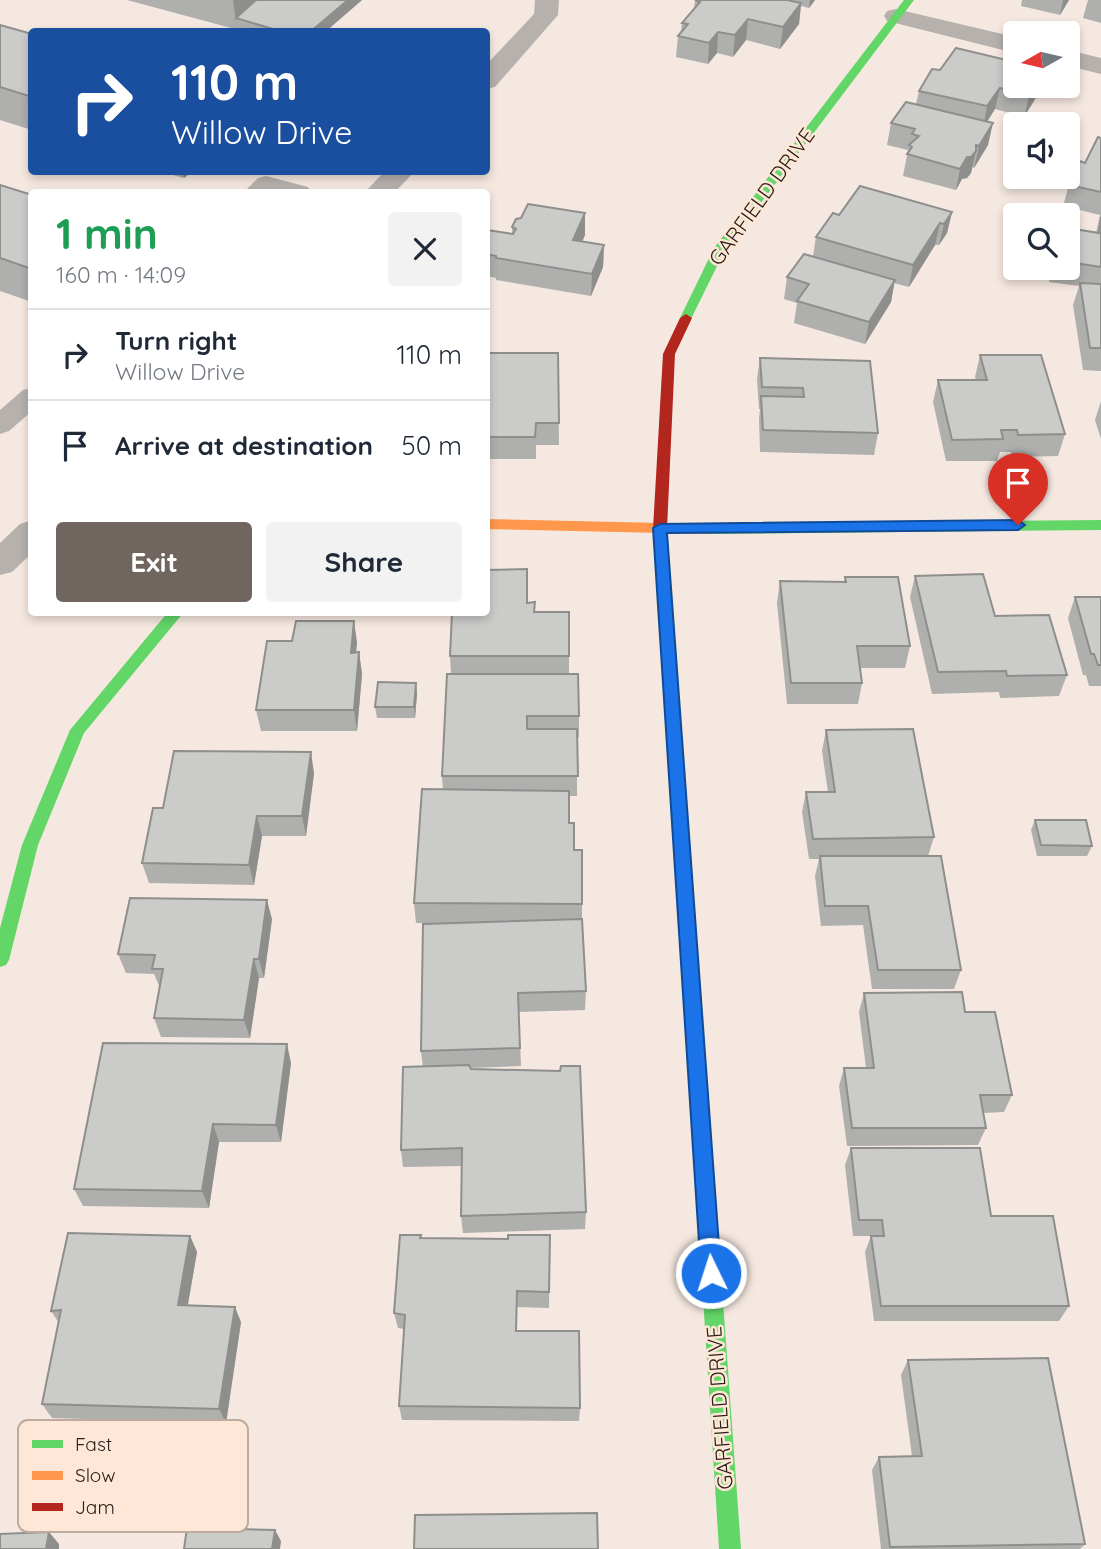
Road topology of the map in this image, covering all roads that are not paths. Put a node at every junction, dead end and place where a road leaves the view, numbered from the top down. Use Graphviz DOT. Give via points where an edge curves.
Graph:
graph roads {
  1 [pos="547,0"];
  2 [pos="903,8"];
  3 [pos="1003,41"];
  4 [pos="1080,61"];
  5 [pos="1101,66"];
  6 [pos="490,76"];
  7 [pos="397,175"];
  8 [pos="259,189"];
  9 [pos="289,189"];
  10 [pos="382,189"];
  11 [pos="28,400"];
  12 [pos="0,425"];
  13 [pos="490,524"];
  14 [pos="1101,525"];
  15 [pos="660,528"];
  16 [pos="28,536"];
  17 [pos="0,563"];
  18 [pos="174,616"];
  19 [pos="0,960"];
  20 [pos="730,1549"];
  1 -- 6 [label="street" via="547,15"];
  2 -- 3 [label="street"];
  2 -- 15 [label="street, GARFIELD DRIVE" via="718,251 669,354"];
  4 -- 5 [label="street"];
  7 -- 10 [label="street"];
  8 -- 9 [label="lane" via="266,183"];
  11 -- 12 [label="lane"];
  13 -- 15 [label="street"];
  14 -- 15 [label="street"];
  15 -- 20 [label="street, GARFIELD DRIVE"];
  16 -- 17 [label="street"];
  18 -- 19 [label="street" via="78,730 30,845"];
}
